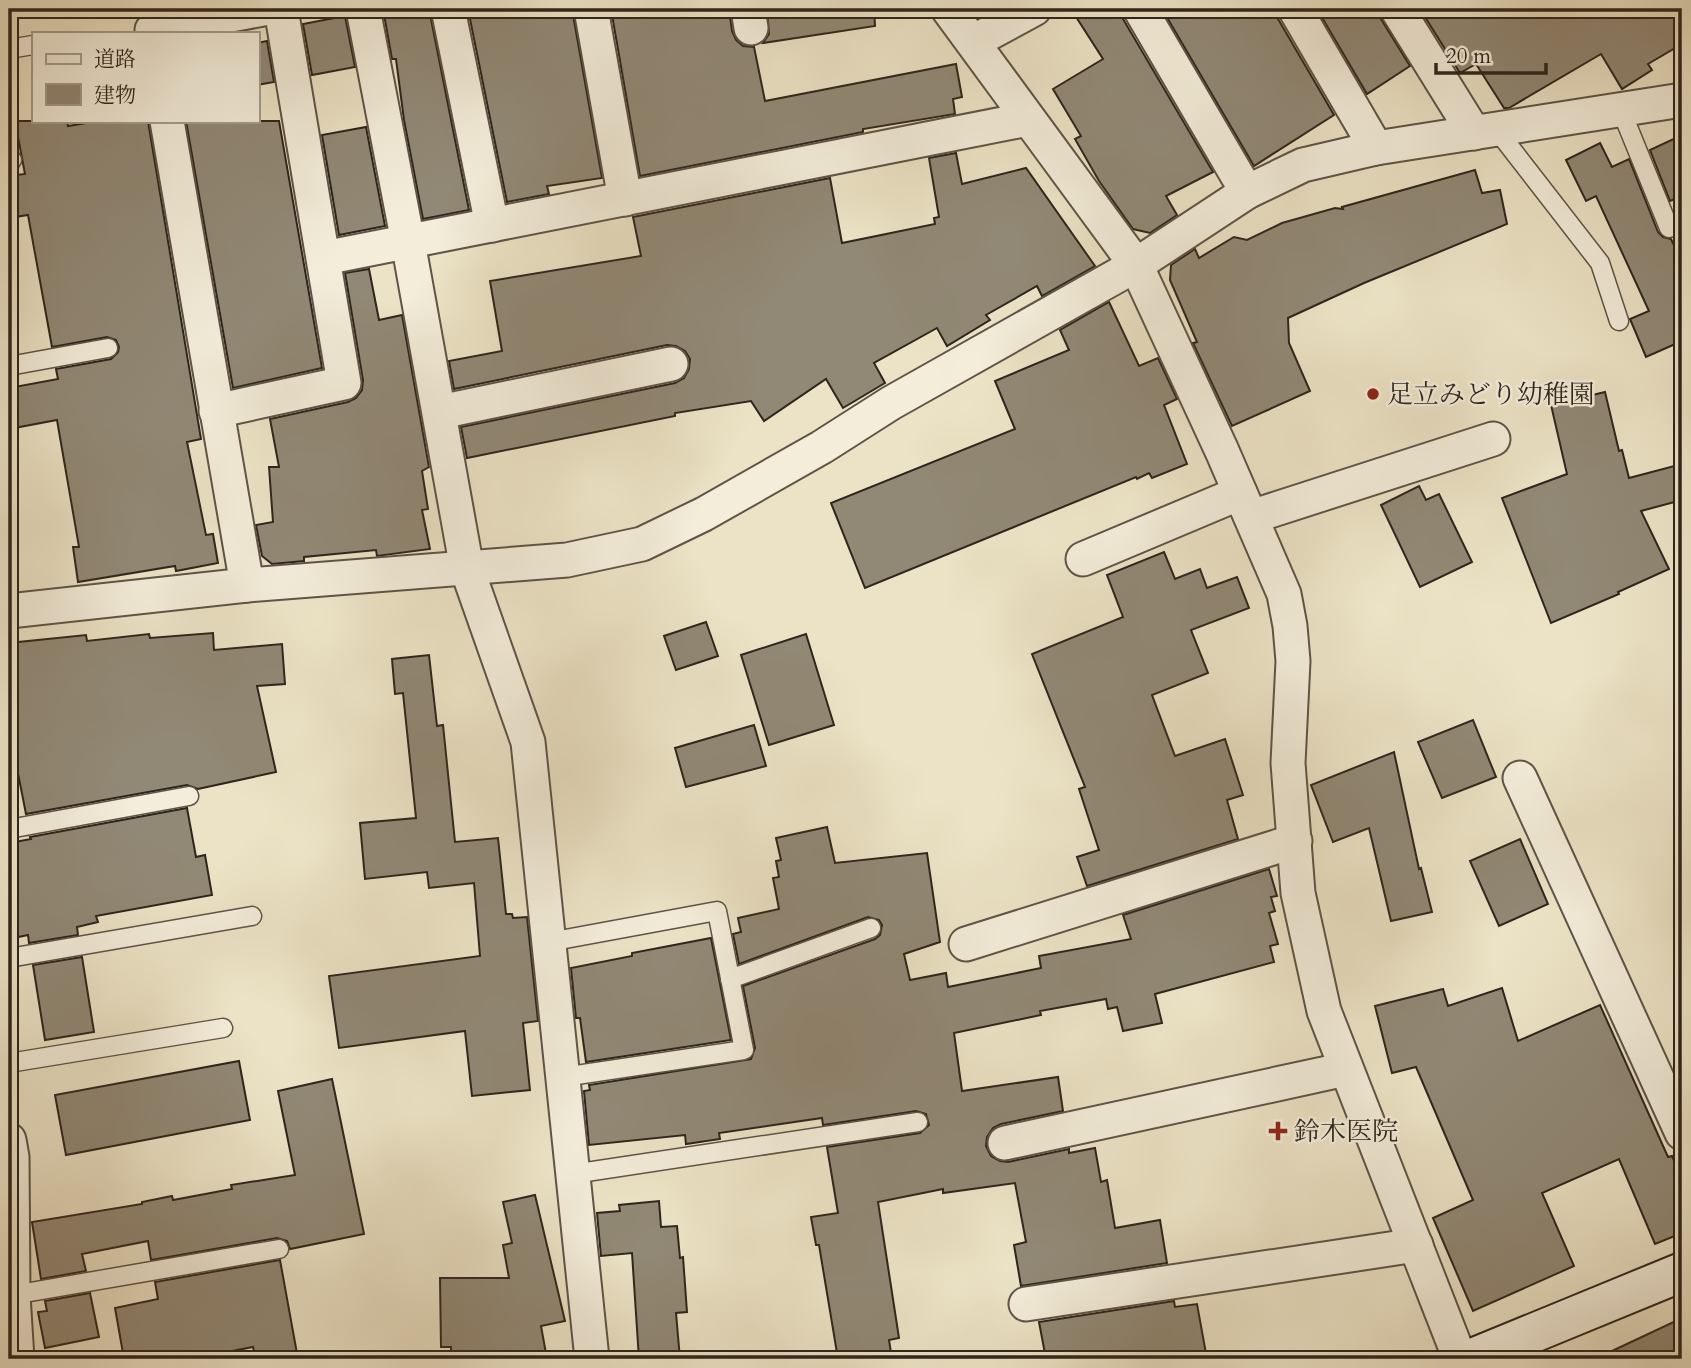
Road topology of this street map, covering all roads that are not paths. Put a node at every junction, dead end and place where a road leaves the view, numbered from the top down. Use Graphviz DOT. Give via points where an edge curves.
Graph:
graph roads {
  1 [pos="263,9"];
  2 [pos="281,9"];
  3 [pos="363,9"];
  4 [pos="448,9"];
  5 [pos="591,9"];
  6 [pos="948,9"];
  7 [pos="1034,9"];
  8 [pos="1140,9"];
  9 [pos="1295,9"];
  10 [pos="1397,9"];
  11 [pos="151,24"];
  12 [pos="973,41"];
  13 [pos="32,45"];
  14 [pos="9,49"];
  15 [pos="1682,100"];
  16 [pos="1621,110"];
  17 [pos="1028,120"];
  18 [pos="167,122"];
  19 [pos="1485,131"];
  20 [pos="1376,148"];
  21 [pos="1247,192"];
  22 [pos="625,199"];
  23 [pos="1682,222"];
  24 [pos="492,225"];
  25 [pos="408,242"];
  26 [pos="324,258"];
  27 [pos="1136,265"];
  28 [pos="1619,321"];
  29 [pos="108,348"];
  30 [pos="671,364"];
  31 [pos="9,366"];
  32 [pos="216,411"];
  33 [pos="440,412"];
  34 [pos="1493,439"];
  35 [pos="1246,505"];
  36 [pos="1083,559"];
  37 [pos="467,569"];
  38 [pos="247,585"];
  39 [pos="9,611"];
  40 [pos="1520,778"];
  41 [pos="188,796"];
  42 [pos="9,829"];
  43 [pos="1295,841"];
  44 [pos="251,916"];
  45 [pos="871,928"];
  46 [pos="549,942"];
  47 [pos="966,944"];
  48 [pos="9,958"];
  49 [pos="730,979"];
  50 [pos="223,1028"];
  51 [pos="9,1063"];
  52 [pos="1346,1069"];
  53 [pos="563,1077"];
  54 [pos="918,1122"];
  55 [pos="1682,1133"];
  56 [pos="9,1140"];
  57 [pos="1005,1143"];
  58 [pos="573,1174"];
  59 [pos="1416,1245"];
  60 [pos="279,1249"];
  61 [pos="1682,1272"];
  62 [pos="13,1295"];
  63 [pos="1026,1304"];
  64 [pos="17,1359"];
  65 [pos="592,1359"];
  66 [pos="1460,1359"];
  67 [pos="1470,1359"];
  1 -- 11 [label="street"];
  2 -- 26 [label="street"];
  3 -- 25 [label="street"];
  4 -- 24 [label="street"];
  5 -- 22 [label="street"];
  6 -- 12 [label="street"];
  7 -- 12 [label="street"];
  8 -- 21 [label="street"];
  9 -- 20 [label="street"];
  10 -- 19 [label="street"];
  12 -- 17 [label="street"];
  13 -- 14 [label="lane"];
  15 -- 16 [label="street"];
  16 -- 19 [label="street"];
  16 -- 23 [label="lane" via="1669,228"];
  17 -- 22 [label="street"];
  17 -- 27 [label="street"];
  18 -- 32 [label="street"];
  19 -- 20 [label="street"];
  19 -- 28 [label="lane" via="1600,263"];
  20 -- 21 [label="street" via="1303,165"];
  21 -- 27 [label="street"];
  22 -- 24 [label="street"];
  24 -- 25 [label="street"];
  25 -- 26 [label="street"];
  25 -- 33 [label="street"];
  26 -- 32 [label="street" via="344,383"];
  27 -- 35 [label="street"];
  27 -- 37 [label="street" via="673,531 602,554"];
  29 -- 31 [label="lane"];
  30 -- 33 [label="street"];
  32 -- 38 [label="street"];
  33 -- 37 [label="street"];
  34 -- 35 [label="street"];
  35 -- 36 [label="street"];
  35 -- 43 [label="street" via="1284,594 1290,626 1293,661 1288,763"];
  37 -- 38 [label="street"];
  37 -- 46 [label="street" via="528,742"];
  38 -- 39 [label="street"];
  40 -- 55 [label="street"];
  41 -- 42 [label="lane"];
  43 -- 47 [label="street"];
  43 -- 52 [label="street" via="1298,893 1324,1011"];
  44 -- 48 [label="lane"];
  45 -- 49 [label="lane"];
  46 -- 49 [label="lane" via="717,911"];
  46 -- 53 [label="street"];
  49 -- 53 [label="lane" via="744,1050"];
  50 -- 51 [label="lane"];
  52 -- 57 [label="street"];
  52 -- 59 [label="street"];
  53 -- 58 [label="street"];
  54 -- 58 [label="lane"];
  56 -- 62 [label="street"];
  58 -- 65 [label="street"];
  59 -- 63 [label="street"];
  59 -- 66 [label="street"];
  60 -- 62 [label="lane"];
  61 -- 67 [label="street"];
  62 -- 64 [label="street"];
}
